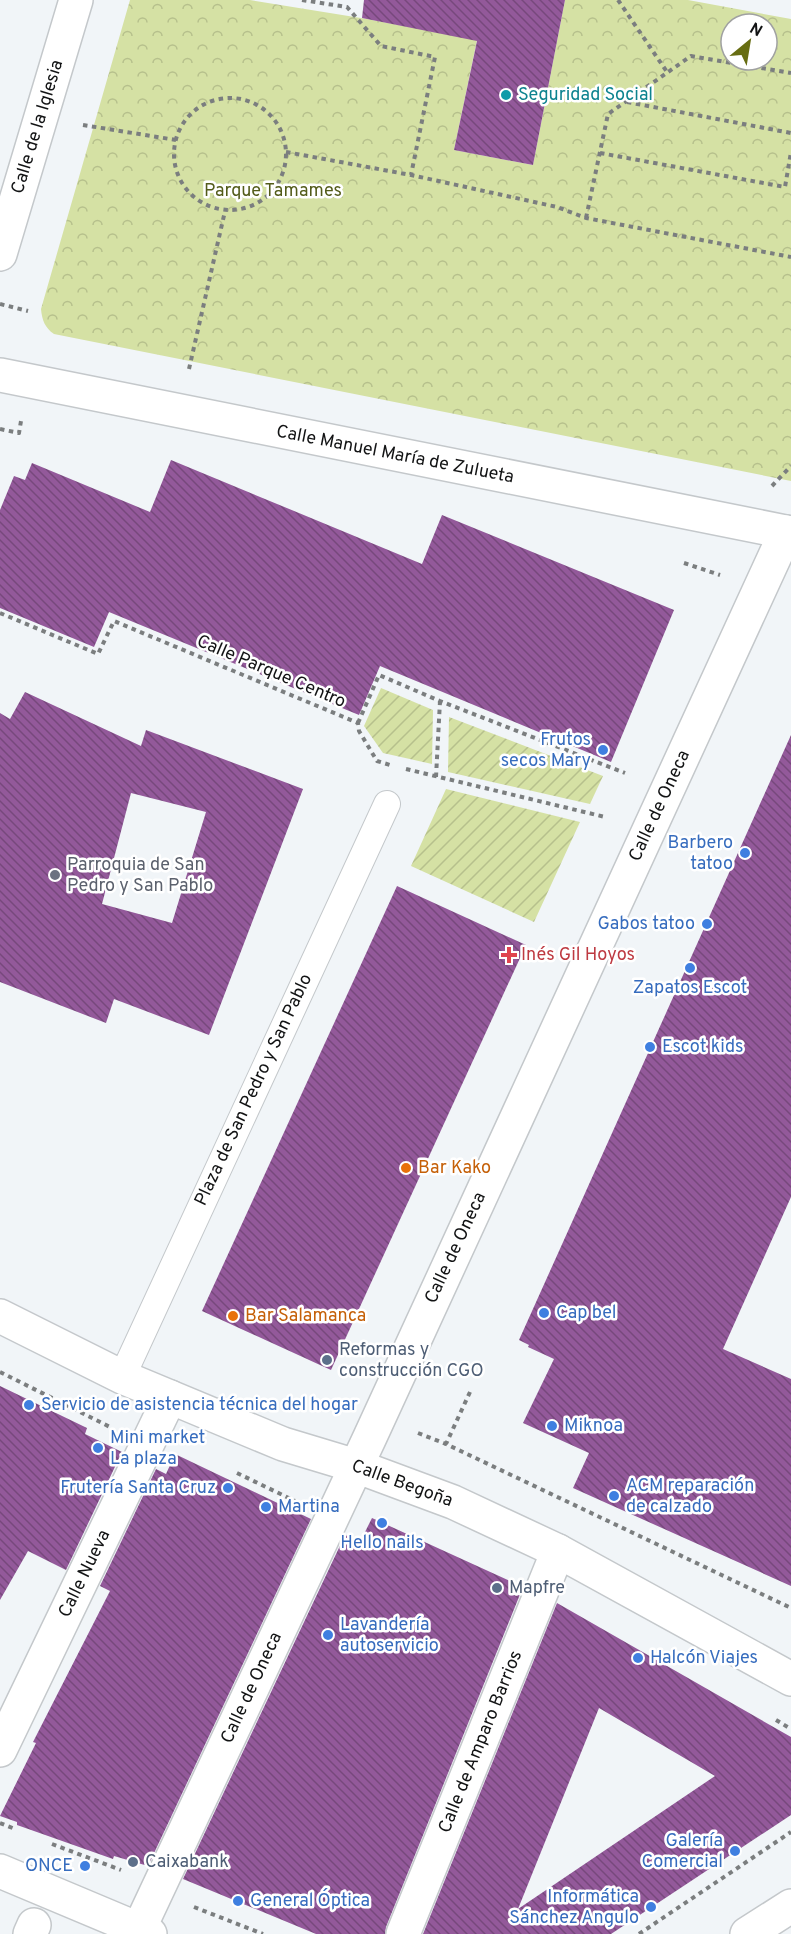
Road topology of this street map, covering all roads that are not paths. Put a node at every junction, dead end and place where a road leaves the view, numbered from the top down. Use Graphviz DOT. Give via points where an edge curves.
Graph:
graph roads {
  1 [pos="76,0"];
  2 [pos="0,254"];
  3 [pos="0,375"];
  4 [pos="789,532"];
  5 [pos="387,804"];
  6 [pos="0,1316"];
  7 [pos="122,1377"];
  8 [pos="170,1397"];
  9 [pos="356,1466"];
  10 [pos="558,1551"];
  11 [pos="791,1679"];
  12 [pos="0,1750"];
  13 [pos="0,1871"];
  14 [pos="791,1905"];
  15 [pos="144,1932"];
  16 [pos="404,1934"];
  17 [pos="747,1934"];
  1 -- 2 [label="street, Calle de la Iglesia"];
  3 -- 4 [label="street, Calle Manuel María de Zulueta"];
  4 -- 9 [label="street, Calle de Oneca"];
  5 -- 7 [label="lane, Plaza de San Pedro y San Pablo"];
  6 -- 7 [label="street, Calle Begoña"];
  7 -- 8 [label="street, Calle Begoña"];
  8 -- 9 [label="street, Calle Begoña" via="283,1444"];
  8 -- 12 [label="street, Calle Nueva"];
  9 -- 10 [label="street, Calle Begoña" via="453,1502"];
  9 -- 15 [label="street, Calle de Oneca"];
  10 -- 11 [label="street, Calle Begoña"];
  10 -- 16 [label="street, Calle de Amparo Barrios"];
  13 -- 15 [label="street"];
  14 -- 17 [label="street"];
}
